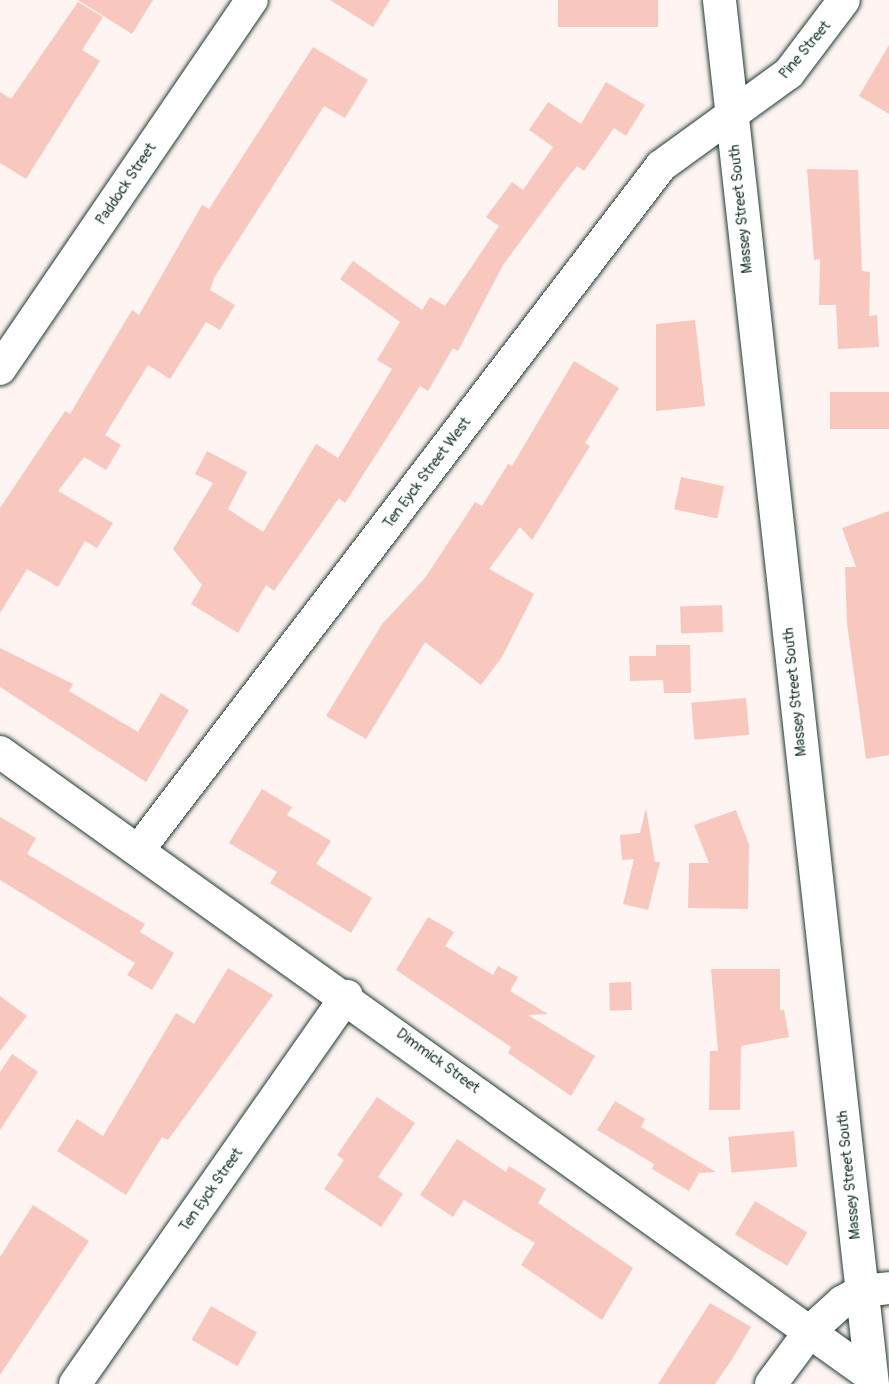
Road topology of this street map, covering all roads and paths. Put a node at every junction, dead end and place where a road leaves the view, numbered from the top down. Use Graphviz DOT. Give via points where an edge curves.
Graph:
graph roads {
  1 [pos="252,0"];
  2 [pos="719,0"];
  3 [pos="844,0"];
  4 [pos="732,117"];
  5 [pos="0,369"];
  6 [pos="0,753"];
  7 [pos="140,848"];
  8 [pos="347,996"];
  9 [pos="875,1290"];
  10 [pos="811,1330"];
  11 [pos="872,1380"];
  12 [pos="75,1384"];
  13 [pos="771,1384"];
  1 -- 5 [label="street, Paddock Street"];
  2 -- 4 [label="street, Massey Street South"];
  3 -- 4 [label="street, Pine Street" via="789,73"];
  4 -- 7 [label="street, Ten Eyck Street West" via="661,166"];
  4 -- 9 [label="street, Massey Street South"];
  6 -- 7 [label="street, Dimmick Street"];
  7 -- 8 [label="street, Dimmick Street"];
  8 -- 10 [label="street, Dimmick Street"];
  8 -- 12 [label="street, Ten Eyck Street"];
  9 -- 10 [label="street"];
  9 -- 11 [label="street, Massey Street South"];
  10 -- 11 [label="street, Dimmick Street"];
  10 -- 13 [label="street"];
}
